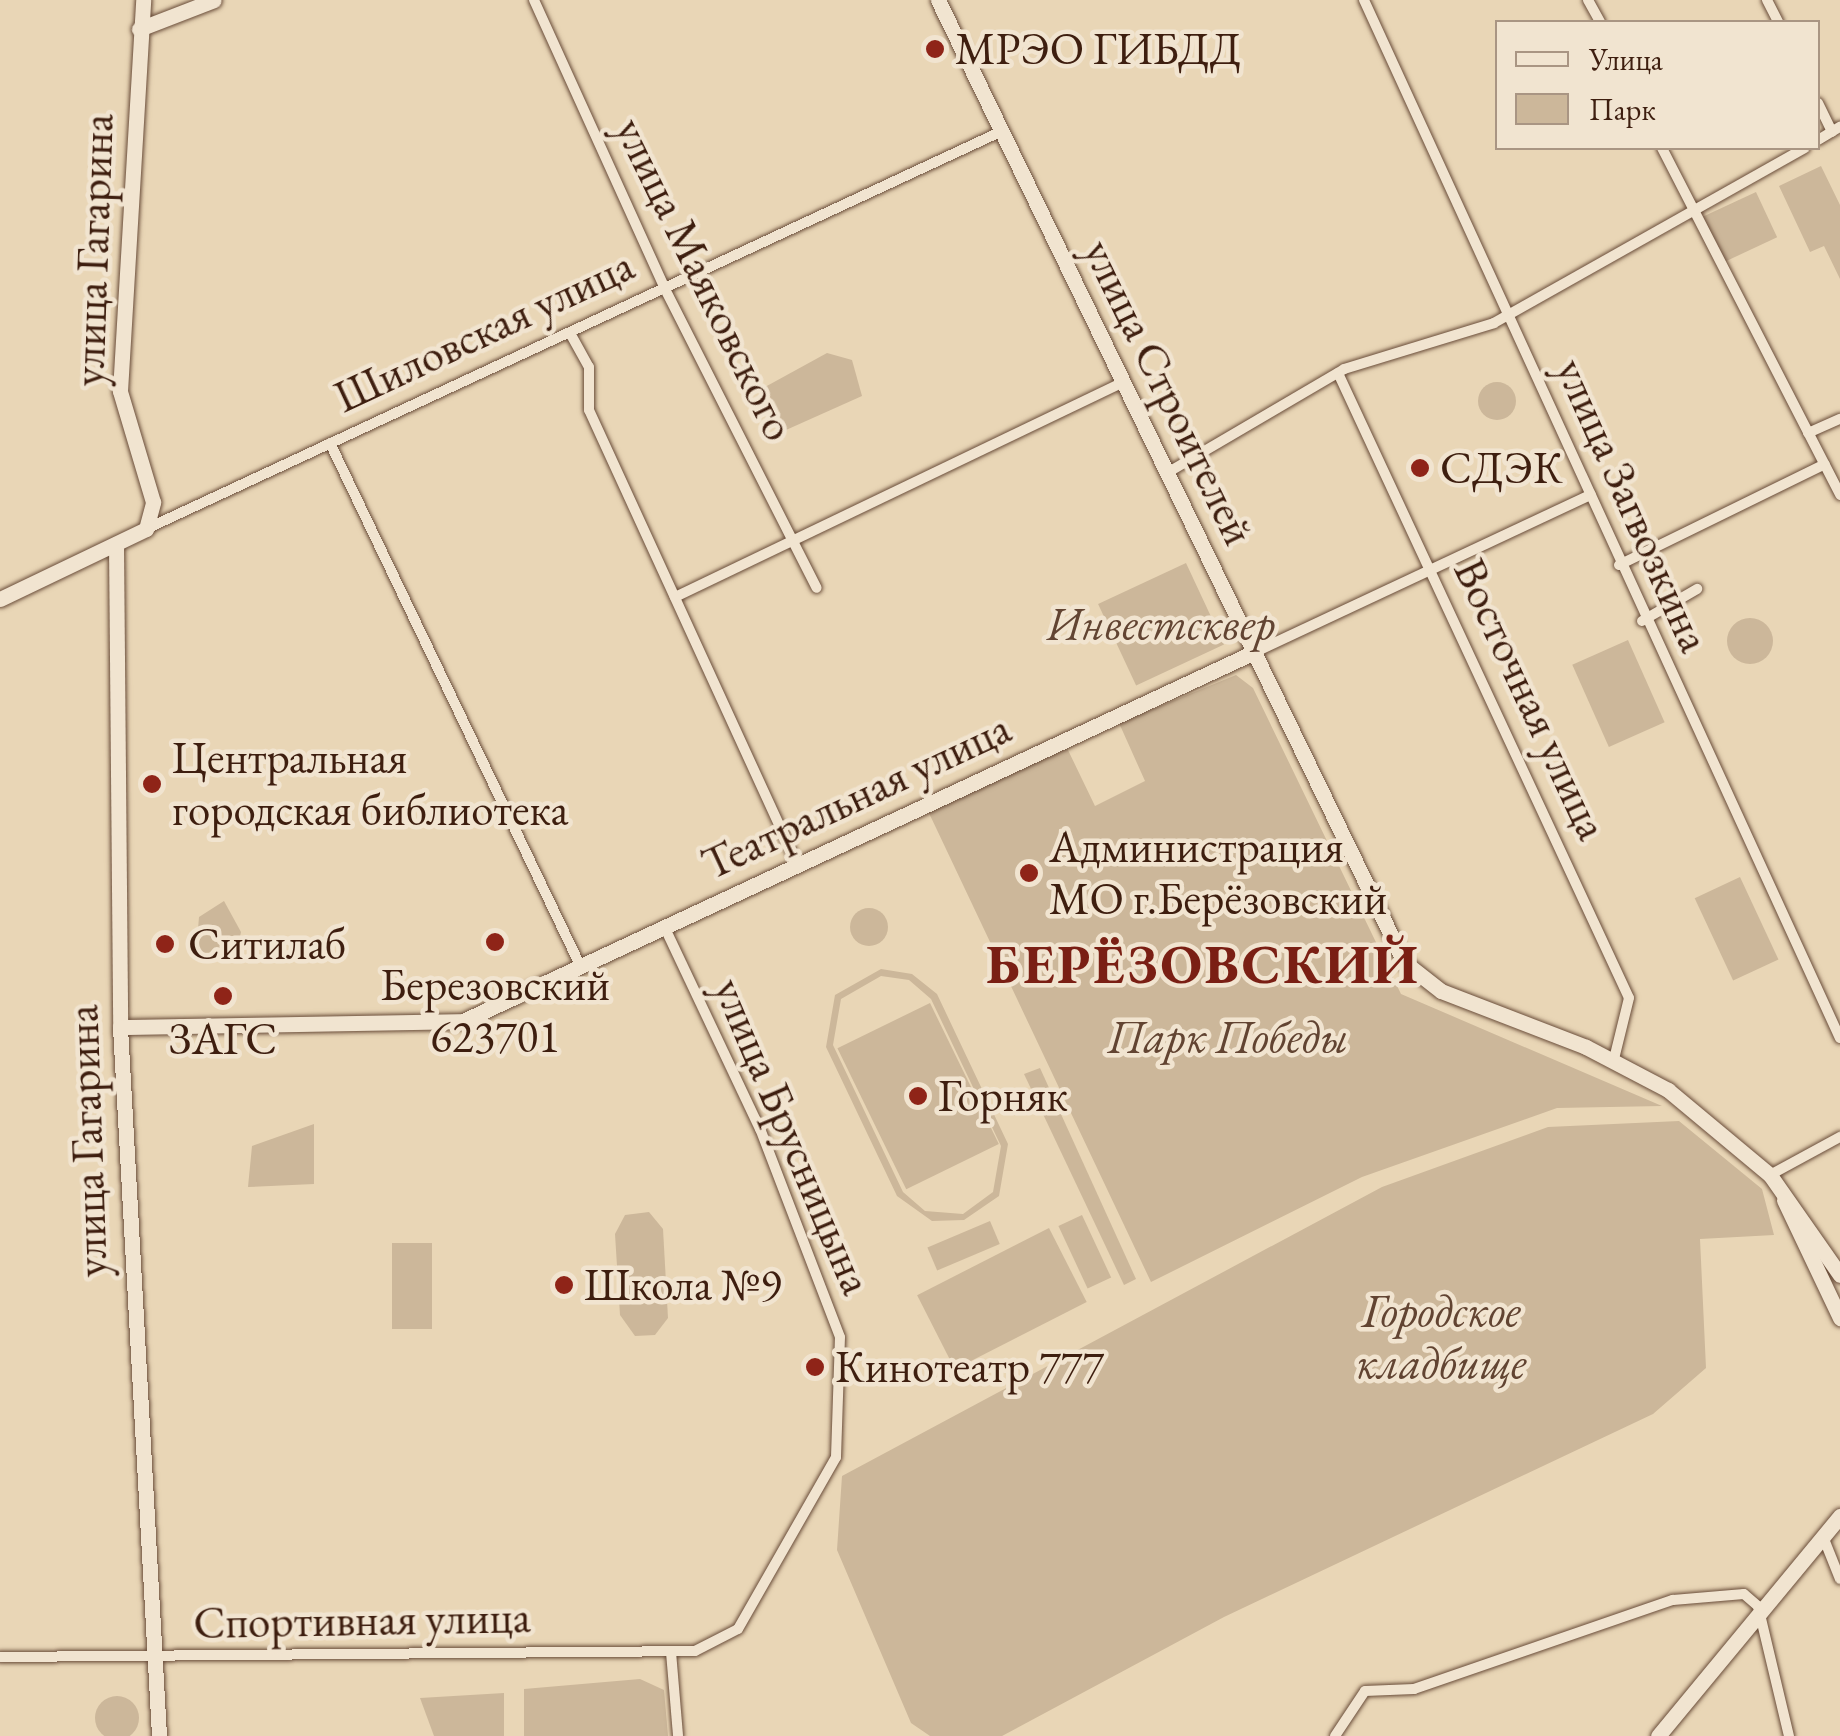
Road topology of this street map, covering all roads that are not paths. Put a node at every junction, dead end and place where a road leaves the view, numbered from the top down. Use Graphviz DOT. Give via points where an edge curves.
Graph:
graph roads {
  1 [pos="143,0"];
  2 [pos="214,0"];
  3 [pos="534,0"];
  4 [pos="938,0"];
  5 [pos="1364,0"];
  6 [pos="139,29"];
  7 [pos="1820,107"];
  8 [pos="1836,130"];
  9 [pos="1000,132"];
  10 [pos="1663,150"];
  11 [pos="1801,150"];
  12 [pos="1693,211"];
  13 [pos="665,290"];
  14 [pos="1510,313"];
  15 [pos="570,332"];
  16 [pos="1338,373"];
  17 [pos="1122,382"];
  18 [pos="1840,418"];
  19 [pos="1808,434"];
  20 [pos="330,442"];
  21 [pos="1824,464"];
  22 [pos="1167,472"];
  23 [pos="1591,494"];
  24 [pos="1840,495"];
  25 [pos="146,528"];
  26 [pos="795,541"];
  27 [pos="116,544"];
  28 [pos="1619,565"];
  29 [pos="1431,570"];
  30 [pos="817,588"];
  31 [pos="1697,589"];
  32 [pos="675,598"];
  33 [pos="0,600"];
  34 [pos="1642,621"];
  35 [pos="1252,653"];
  36 [pos="798,866"];
  37 [pos="664,928"];
  38 [pos="581,967"];
  39 [pos="120,1027"];
  40 [pos="1840,1038"];
  41 [pos="1614,1059"];
  42 [pos="1840,1138"];
  43 [pos="1773,1179"];
  44 [pos="1837,1271"];
  45 [pos="1815,1273"];
  46 [pos="1840,1318"];
  47 [pos="1840,1516"];
  48 [pos="1824,1539"];
  49 [pos="1840,1578"];
  50 [pos="1758,1606"];
  51 [pos="724,1642"];
  52 [pos="671,1652"];
  53 [pos="0,1657"];
  54 [pos="152,1660"];
  55 [pos="158,1736"];
  56 [pos="678,1736"];
  57 [pos="1335,1736"];
  58 [pos="1658,1736"];
  59 [pos="1789,1736"];
  1 -- 6 [label="street, улица Гагарина"];
  2 -- 6 [label="street"];
  3 -- 13 [label="street, улица Маяковского"];
  4 -- 9 [label="street, улица Строителей"];
  5 -- 14 [label="street, улица Загвозкина"];
  6 -- 25 [label="street, улица Гагарина" via="120,390 153,502"];
  7 -- 8 [label="street"];
  9 -- 13 [label="street, Шиловская улица"];
  9 -- 17 [label="street, улица Строителей"];
  10 -- 12 [label="street"];
  11 -- 12 [label="street"];
  12 -- 14 [label="street"];
  12 -- 19 [label="street"];
  13 -- 15 [label="street, Шиловская улица"];
  13 -- 26 [label="street, улица Маяковского"];
  14 -- 16 [label="street"];
  14 -- 23 [label="street, улица Загвозкина"];
  15 -- 20 [label="street, Шиловская улица"];
  15 -- 32 [label="street" via="590,367 589,410"];
  16 -- 22 [label="street"];
  16 -- 29 [label="street, Восточная улица"];
  17 -- 22 [label="street, улица Строителей"];
  17 -- 26 [label="street"];
  18 -- 19 [label="street"];
  19 -- 21 [label="street"];
  20 -- 25 [label="street, Шиловская улица"];
  20 -- 38 [label="street"];
  21 -- 24 [label="street"];
  21 -- 28 [label="street"];
  22 -- 35 [label="street, улица Строителей"];
  23 -- 28 [label="street, улица Загвозкина"];
  23 -- 29 [label="street, Театральная улица"];
  25 -- 27 [label="street, Шиловская улица"];
  26 -- 30 [label="street, улица Маяковского"];
  26 -- 32 [label="street"];
  27 -- 33 [label="street, Шиловская улица"];
  27 -- 39 [label="street, улица Гагарина"];
  28 -- 34 [label="street, улица Загвозкина"];
  29 -- 35 [label="street, Театральная улица"];
  29 -- 41 [label="street, Восточная улица" via="1629,998"];
  31 -- 34 [label="street"];
  32 -- 36 [label="street"];
  34 -- 40 [label="street, улица Загвозкина"];
  35 -- 36 [label="street, Театральная улица"];
  35 -- 41 [label="street, улица Строителей" via="1416,976"];
  36 -- 37 [label="street, Театральная улица"];
  37 -- 38 [label="street, Театральная улица"];
  37 -- 51 [label="street, улица Брусницына" via="760,1129 840,1337 836,1457 750,1614"];
  38 -- 39 [label="street, Театральная улица" via="463,1021"];
  39 -- 54 [label="street, улица Гагарина"];
  41 -- 43 [label="street, улица Строителей" via="1668,1090"];
  42 -- 43 [label="street"];
  43 -- 44 [label="street"];
  43 -- 45 [label="street"];
  44 -- 45 [label="street" via="1818,1264"];
  45 -- 46 [label="street"];
  47 -- 48 [label="street"];
  48 -- 49 [label="street"];
  48 -- 50 [label="street"];
  50 -- 57 [label="street" via="1744,1594 1673,1600 1414,1690 1364,1690"];
  50 -- 58 [label="street"];
  50 -- 59 [label="street"];
  51 -- 52 [label="street, Спортивная улица"];
  52 -- 54 [label="street, Спортивная улица"];
  52 -- 56 [label="street"];
  53 -- 54 [label="street, Спортивная улица"];
  54 -- 55 [label="street, улица Гагарина"];
}
